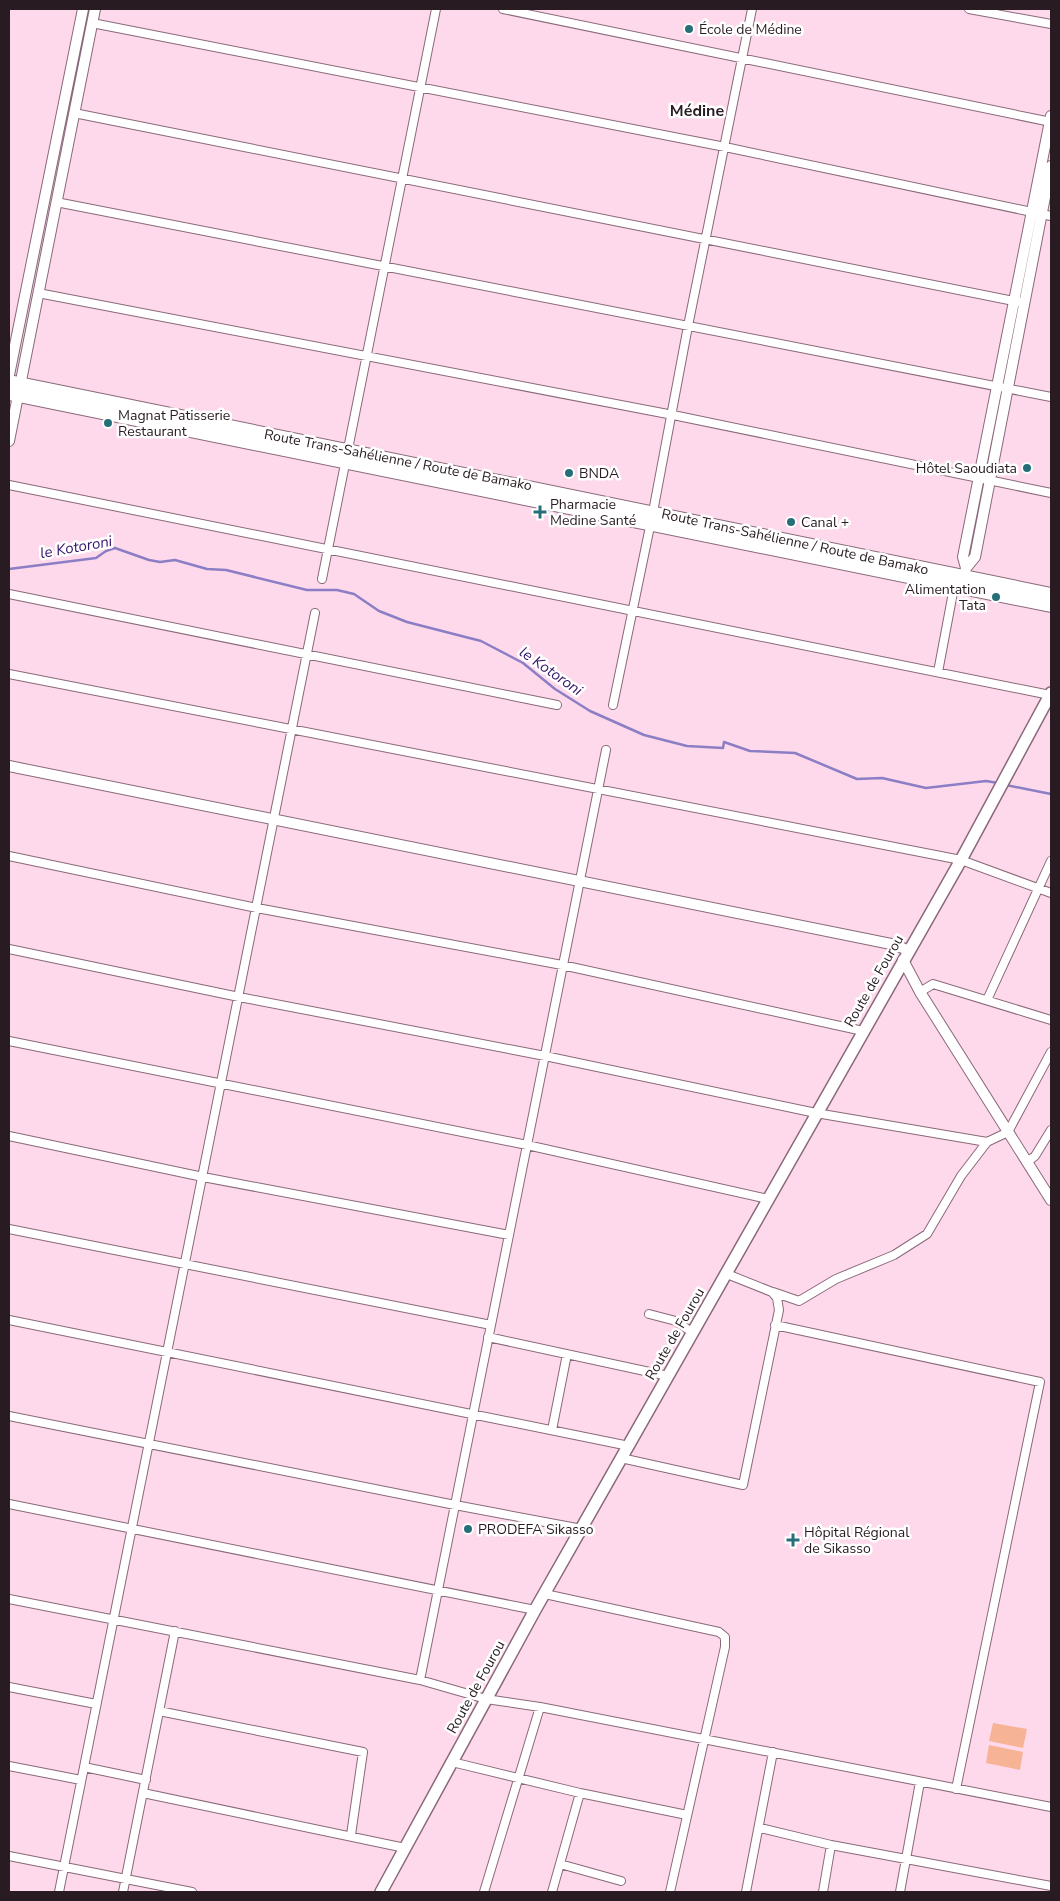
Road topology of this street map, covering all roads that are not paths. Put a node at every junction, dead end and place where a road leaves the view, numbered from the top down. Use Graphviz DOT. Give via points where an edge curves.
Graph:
graph roads {
  1 [pos="82,9"];
  2 [pos="95,9"];
  3 [pos="436,9"];
  4 [pos="503,9"];
  5 [pos="752,9"];
  6 [pos="969,9"];
  7 [pos="92,23"];
  8 [pos="1051,24"];
  9 [pos="743,57"];
  10 [pos="421,86"];
  11 [pos="74,113"];
  12 [pos="1051,120"];
  13 [pos="725,147"];
  14 [pos="1051,166"];
  15 [pos="402,179"];
  16 [pos="56,202"];
  17 [pos="1041,214"];
  18 [pos="706,240"];
  19 [pos="385,268"];
  20 [pos="38,293"];
  21 [pos="1019,302"];
  22 [pos="688,326"];
  23 [pos="367,356"];
  24 [pos="13,386"];
  25 [pos="1002,389"];
  26 [pos="1051,398"];
  27 [pos="673,415"];
  28 [pos="9,441"];
  29 [pos="348,455"];
  30 [pos="984,480"];
  31 [pos="9,485"];
  32 [pos="1051,493"];
  33 [pos="652,517"];
  34 [pos="329,549"];
  35 [pos="322,579"];
  36 [pos="960,579"];
  37 [pos="9,594"];
  38 [pos="1051,595"];
  39 [pos="1051,605"];
  40 [pos="633,610"];
  41 [pos="315,613"];
  42 [pos="306,655"];
  43 [pos="938,672"];
  44 [pos="9,674"];
  45 [pos="1051,694"];
  46 [pos="557,705"];
  47 [pos="613,705"];
  48 [pos="1048,707"];
  49 [pos="292,729"];
  50 [pos="606,750"];
  51 [pos="9,766"];
  52 [pos="598,790"];
  53 [pos="273,820"];
  54 [pos="9,856"];
  55 [pos="961,860"];
  56 [pos="1051,861"];
  57 [pos="580,882"];
  58 [pos="1039,888"];
  59 [pos="1051,893"];
  60 [pos="257,908"];
  61 [pos="9,949"];
  62 [pos="906,955"];
  63 [pos="562,965"];
  64 [pos="920,992"];
  65 [pos="239,997"];
  66 [pos="987,1000"];
  67 [pos="1051,1020"];
  68 [pos="863,1030"];
  69 [pos="9,1041"];
  70 [pos="1051,1052"];
  71 [pos="545,1056"];
  72 [pos="223,1084"];
  73 [pos="816,1114"];
  74 [pos="1051,1130"];
  75 [pos="1008,1132"];
  76 [pos="9,1136"];
  77 [pos="987,1142"];
  78 [pos="526,1145"];
  79 [pos="1027,1162"];
  80 [pos="202,1177"];
  81 [pos="768,1199"];
  82 [pos="1051,1200"];
  83 [pos="9,1229"];
  84 [pos="509,1234"];
  85 [pos="184,1264"];
  86 [pos="727,1274"];
  87 [pos="772,1292"];
  88 [pos="649,1314"];
  89 [pos="9,1320"];
  90 [pos="491,1325"];
  91 [pos="774,1325"];
  92 [pos="693,1333"];
  93 [pos="488,1337"];
  94 [pos="166,1352"];
  95 [pos="567,1354"];
  96 [pos="668,1376"];
  97 [pos="475,1415"];
  98 [pos="9,1416"];
  99 [pos="552,1430"];
  100 [pos="148,1443"];
  101 [pos="629,1446"];
  102 [pos="621,1458"];
  103 [pos="9,1504"];
  104 [pos="455,1505"];
  105 [pos="131,1528"];
  106 [pos="582,1529"];
  107 [pos="438,1590"];
  108 [pos="545,1594"];
  109 [pos="9,1599"];
  110 [pos="535,1610"];
  111 [pos="113,1619"];
  112 [pos="175,1631"];
  113 [pos="420,1680"];
  114 [pos="9,1687"];
  115 [pos="486,1699"];
  116 [pos="96,1704"];
  117 [pos="540,1706"];
  118 [pos="159,1711"];
  119 [pos="704,1739"];
  120 [pos="773,1752"];
  121 [pos="452,1762"];
  122 [pos="9,1766"];
  123 [pos="84,1767"];
  124 [pos="519,1777"];
  125 [pos="81,1780"];
  126 [pos="146,1780"];
  127 [pos="920,1782"];
  128 [pos="956,1789"];
  129 [pos="143,1793"];
  130 [pos="580,1793"];
  131 [pos="1051,1807"];
  132 [pos="687,1815"];
  133 [pos="760,1828"];
  134 [pos="351,1835"];
  135 [pos="831,1845"];
  136 [pos="405,1848"];
  137 [pos="9,1856"];
  138 [pos="907,1859"];
  139 [pos="560,1864"];
  140 [pos="64,1866"];
  141 [pos="126,1879"];
  142 [pos="621,1881"];
  143 [pos="1051,1886"];
  144 [pos="59,1892"];
  145 [pos="123,1892"];
  146 [pos="192,1892"];
  147 [pos="381,1892"];
  148 [pos="484,1892"];
  149 [pos="552,1892"];
  150 [pos="670,1892"];
  151 [pos="746,1892"];
  152 [pos="823,1892"];
  153 [pos="900,1892"];
  1 -- 24 [label="street"];
  2 -- 7 [label="street"];
  3 -- 10 [label="street"];
  4 -- 9 [label="street"];
  5 -- 9 [label="street"];
  6 -- 8 [label="street"];
  7 -- 10 [label="street"];
  7 -- 11 [label="street"];
  9 -- 12 [label="street"];
  9 -- 13 [label="street"];
  10 -- 13 [label="street"];
  10 -- 15 [label="street"];
  11 -- 15 [label="street"];
  11 -- 16 [label="street"];
  12 -- 17 [label="street"];
  13 -- 17 [label="street"];
  13 -- 18 [label="street"];
  14 -- 17 [label="street"];
  15 -- 18 [label="street"];
  15 -- 19 [label="street"];
  16 -- 19 [label="street"];
  16 -- 20 [label="street"];
  17 -- 21 [label="street"];
  18 -- 21 [label="street"];
  18 -- 22 [label="street"];
  19 -- 22 [label="street"];
  19 -- 23 [label="street"];
  20 -- 23 [label="street"];
  20 -- 24 [label="street"];
  21 -- 25 [label="street"];
  22 -- 25 [label="street"];
  22 -- 27 [label="street"];
  23 -- 27 [label="street"];
  23 -- 29 [label="street"];
  24 -- 28 [label="street"];
  24 -- 29 [label="highway, Route Trans-Sahélienne / Route de Bamako"];
  25 -- 26 [label="street"];
  25 -- 30 [label="street"];
  27 -- 30 [label="street"];
  27 -- 33 [label="street"];
  29 -- 33 [label="highway, Route Trans-Sahélienne / Route de Bamako"];
  29 -- 34 [label="street"];
  30 -- 32 [label="street"];
  30 -- 36 [label="street" via="975,557"];
  31 -- 34 [label="street"];
  33 -- 36 [label="highway, Route Trans-Sahélienne / Route de Bamako"];
  33 -- 40 [label="street"];
  34 -- 35 [label="street"];
  34 -- 40 [label="street"];
  36 -- 38 [label="highway, Route Trans-Sahélienne / Route de Bamako"];
  36 -- 39 [label="highway, Route Trans-Sahélienne / Route de Bamako"];
  36 -- 43 [label="street"];
  37 -- 42 [label="street"];
  40 -- 43 [label="street"];
  40 -- 47 [label="street"];
  41 -- 42 [label="street"];
  42 -- 46 [label="street"];
  42 -- 49 [label="street"];
  43 -- 45 [label="street"];
  44 -- 49 [label="street"];
  45 -- 48 [label="main road, Route de Fourou"];
  48 -- 55 [label="main road, Route de Fourou"];
  49 -- 52 [label="street"];
  49 -- 53 [label="street"];
  50 -- 52 [label="street"];
  51 -- 53 [label="street"];
  52 -- 55 [label="street"];
  52 -- 57 [label="street"];
  53 -- 57 [label="street"];
  53 -- 60 [label="street"];
  54 -- 60 [label="street"];
  55 -- 58 [label="street"];
  55 -- 62 [label="main road, Route de Fourou"];
  56 -- 58 [label="street"];
  57 -- 62 [label="street" via="896,945"];
  57 -- 63 [label="street"];
  58 -- 59 [label="street"];
  58 -- 66 [label="street"];
  60 -- 63 [label="street"];
  60 -- 65 [label="street"];
  61 -- 65 [label="street"];
  62 -- 64 [label="street"];
  62 -- 68 [label="main road, Route de Fourou"];
  63 -- 68 [label="street"];
  63 -- 71 [label="street"];
  64 -- 66 [label="street" via="933,984"];
  64 -- 75 [label="street"];
  65 -- 71 [label="street"];
  65 -- 72 [label="street"];
  66 -- 67 [label="street"];
  68 -- 73 [label="main road, Route de Fourou"];
  69 -- 72 [label="street"];
  70 -- 75 [label="street"];
  71 -- 73 [label="street"];
  71 -- 78 [label="street"];
  72 -- 78 [label="street"];
  72 -- 80 [label="street"];
  73 -- 77 [label="street"];
  73 -- 81 [label="main road, Route de Fourou"];
  74 -- 79 [label="street" via="1035,1156"];
  75 -- 77 [label="street"];
  75 -- 79 [label="street"];
  76 -- 80 [label="street"];
  77 -- 87 [label="street" via="961,1176 927,1234 894,1255 836,1279 799,1301"];
  78 -- 81 [label="street"];
  78 -- 84 [label="street"];
  79 -- 82 [label="street"];
  80 -- 84 [label="street"];
  80 -- 85 [label="street"];
  81 -- 86 [label="main road, Route de Fourou"];
  83 -- 85 [label="street"];
  84 -- 90 [label="street"];
  85 -- 90 [label="street"];
  85 -- 94 [label="street"];
  86 -- 87 [label="street"];
  86 -- 92 [label="main road, Route de Fourou"];
  87 -- 91 [label="street" via="779,1310"];
  88 -- 92 [label="street" via="676,1321"];
  89 -- 94 [label="street"];
  90 -- 93 [label="street"];
  91 -- 102 [label="street" via="743,1485"];
  91 -- 128 [label="street" via="1040,1382"];
  92 -- 96 [label="main road, Route de Fourou"];
  93 -- 95 [label="street"];
  93 -- 97 [label="street"];
  94 -- 97 [label="street"];
  94 -- 100 [label="street"];
  95 -- 96 [label="street"];
  95 -- 99 [label="street"];
  96 -- 101 [label="main road, Route de Fourou"];
  97 -- 99 [label="street"];
  97 -- 104 [label="street"];
  98 -- 100 [label="street"];
  99 -- 101 [label="street"];
  100 -- 104 [label="street"];
  100 -- 105 [label="street"];
  101 -- 102 [label="main road, Route de Fourou"];
  102 -- 106 [label="main road, Route de Fourou"];
  103 -- 105 [label="street"];
  104 -- 106 [label="street"];
  104 -- 107 [label="street"];
  105 -- 107 [label="street"];
  105 -- 111 [label="street"];
  106 -- 108 [label="main road, Route de Fourou"];
  107 -- 110 [label="street"];
  107 -- 113 [label="street"];
  108 -- 110 [label="main road, Route de Fourou"];
  108 -- 119 [label="street" via="719,1632 725,1638 725,1647"];
  109 -- 111 [label="street"];
  110 -- 115 [label="main road, Route de Fourou"];
  111 -- 112 [label="street"];
  111 -- 116 [label="street"];
  112 -- 113 [label="street"];
  112 -- 118 [label="street"];
  113 -- 115 [label="street"];
  114 -- 116 [label="street"];
  115 -- 117 [label="street"];
  115 -- 121 [label="main road, Route de Fourou"];
  116 -- 123 [label="street"];
  117 -- 119 [label="street"];
  117 -- 124 [label="street"];
  118 -- 126 [label="street"];
  118 -- 134 [label="street" via="363,1752"];
  119 -- 120 [label="street"];
  119 -- 132 [label="street"];
  120 -- 127 [label="street"];
  120 -- 133 [label="street"];
  121 -- 124 [label="street"];
  121 -- 136 [label="main road, Route de Fourou"];
  122 -- 125 [label="street"];
  123 -- 125 [label="street"];
  123 -- 126 [label="street"];
  124 -- 130 [label="street"];
  124 -- 148 [label="street"];
  125 -- 140 [label="street"];
  126 -- 129 [label="street"];
  127 -- 128 [label="street"];
  127 -- 138 [label="street"];
  128 -- 131 [label="street"];
  129 -- 134 [label="street"];
  129 -- 141 [label="street"];
  130 -- 132 [label="street"];
  130 -- 139 [label="street"];
  132 -- 150 [label="street"];
  133 -- 135 [label="street"];
  133 -- 151 [label="street"];
  134 -- 136 [label="street"];
  135 -- 138 [label="street"];
  135 -- 152 [label="street"];
  136 -- 147 [label="main road, Route de Fourou"];
  137 -- 140 [label="street"];
  138 -- 143 [label="street"];
  138 -- 153 [label="street"];
  139 -- 142 [label="street"];
  139 -- 149 [label="street"];
  140 -- 141 [label="street"];
  140 -- 144 [label="street"];
  141 -- 145 [label="street"];
  141 -- 146 [label="street"];
}
